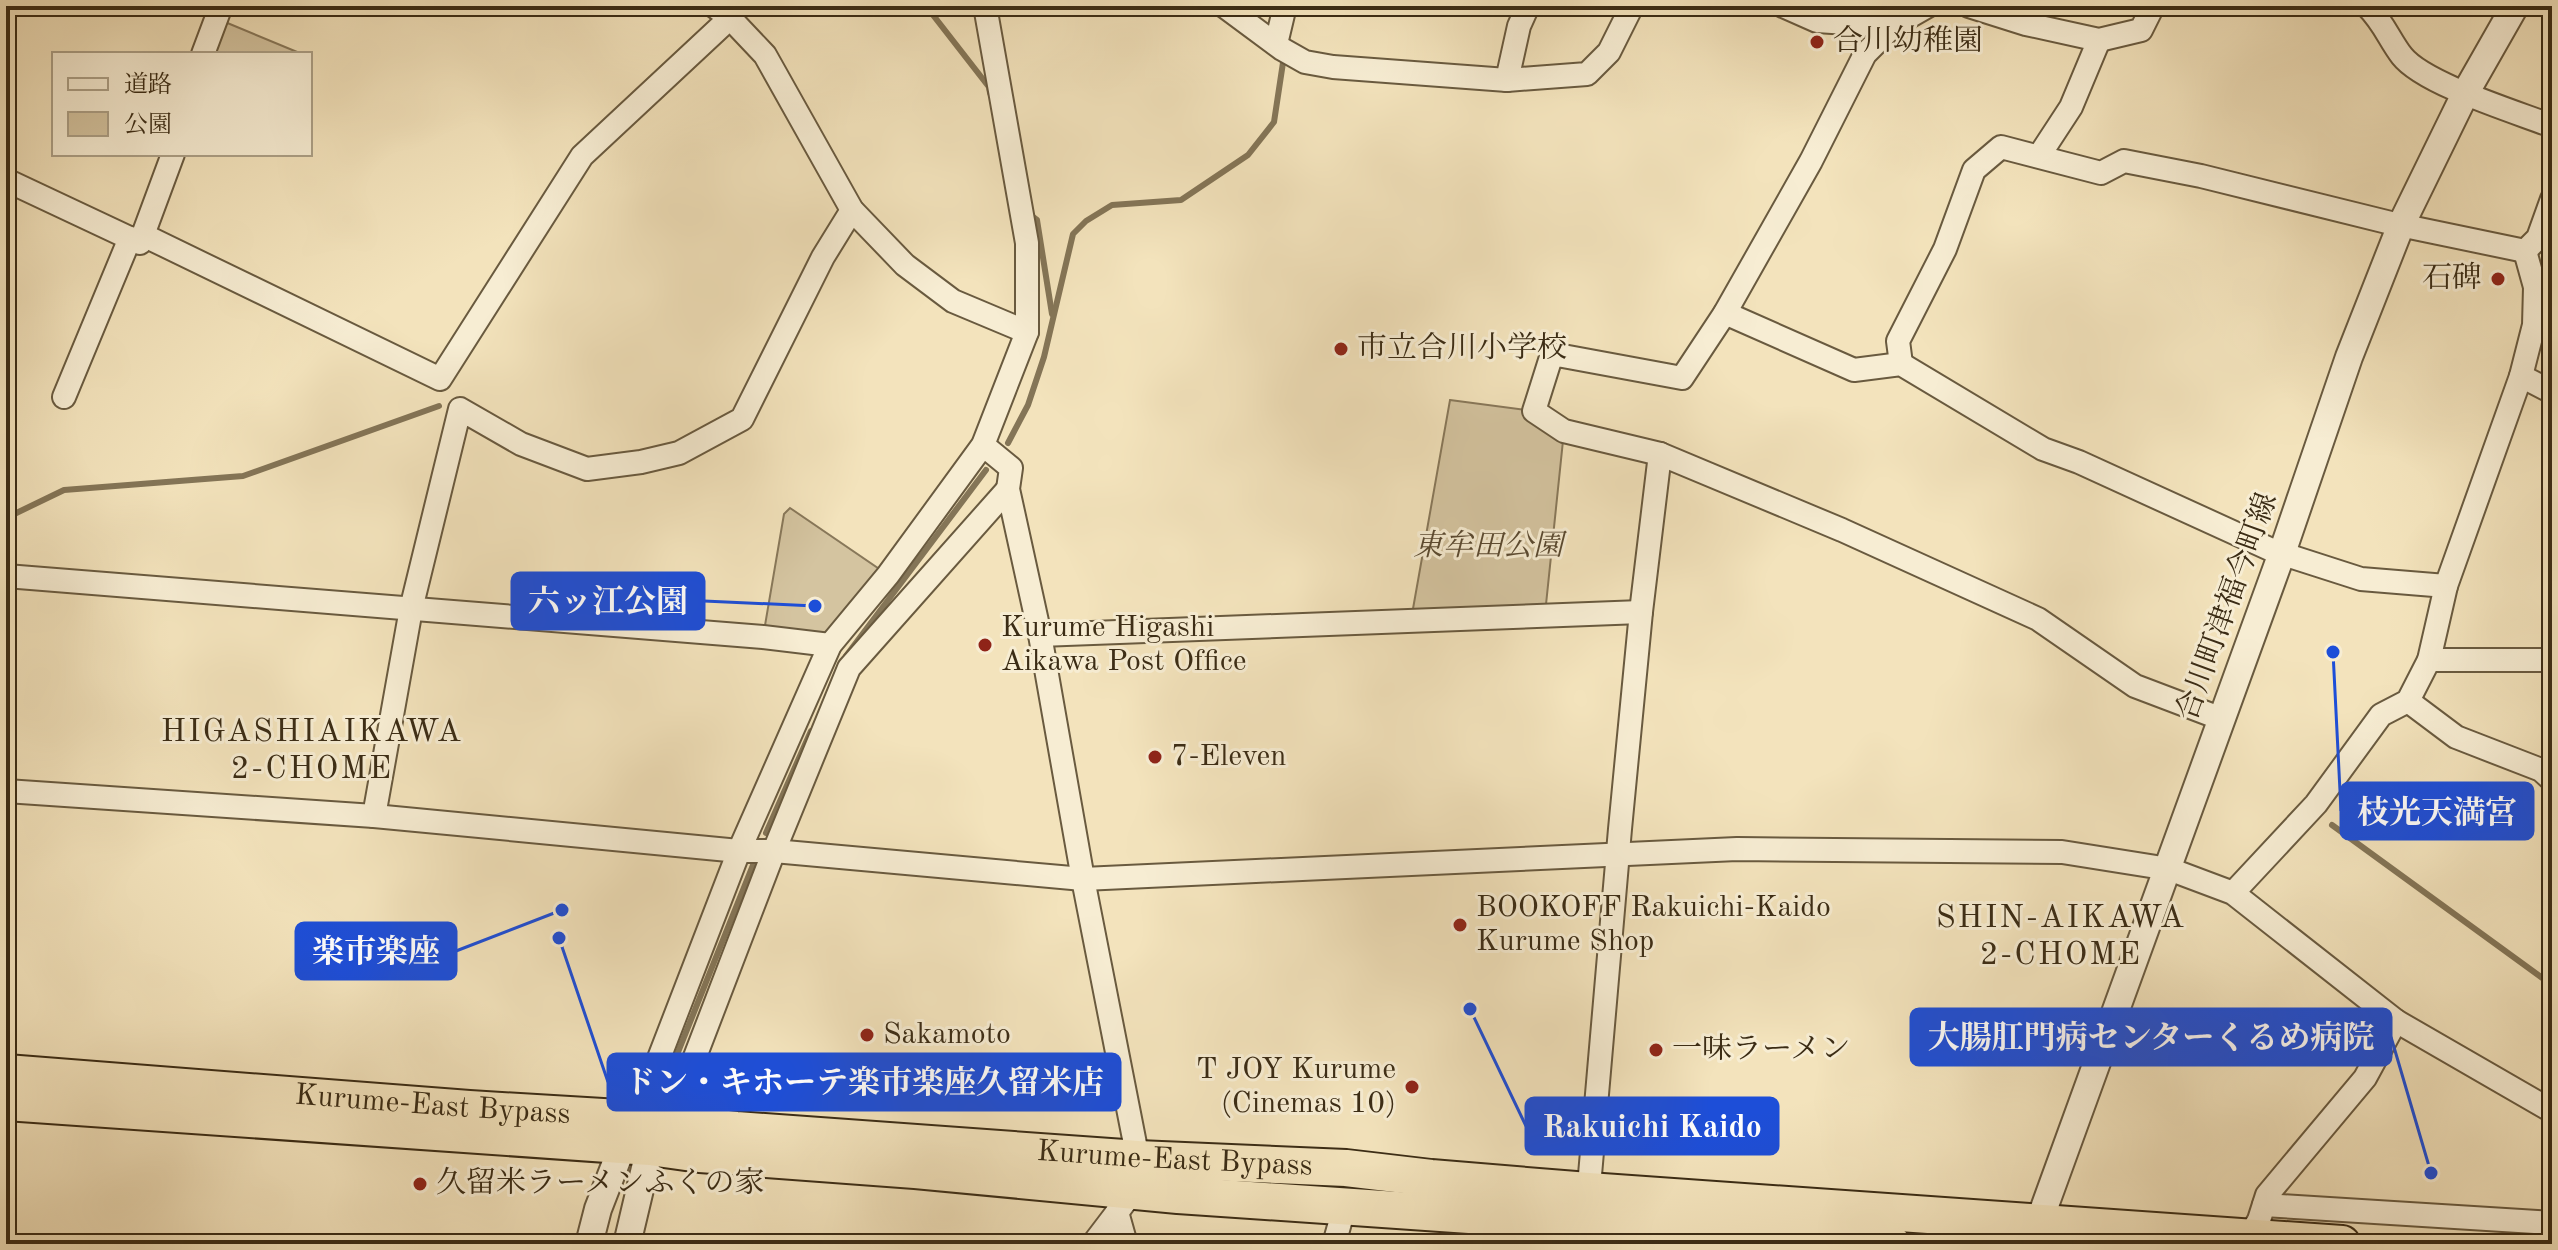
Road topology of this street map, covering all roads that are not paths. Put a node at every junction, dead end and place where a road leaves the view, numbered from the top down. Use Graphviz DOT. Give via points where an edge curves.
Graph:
graph roads {
  1 [pos="221,6"];
  2 [pos="985,6"];
  3 [pos="1224,6"];
  4 [pos="1285,6"];
  5 [pos="1528,6"];
  6 [pos="1632,6"];
  7 [pos="1783,6"];
  8 [pos="1928,6"];
  9 [pos="1969,6"];
  10 [pos="2153,6"];
  11 [pos="2367,6"];
  12 [pos="2515,6"];
  13 [pos="722,12"];
  14 [pos="1893,26"];
  15 [pos="2099,40"];
  16 [pos="1285,50"];
  17 [pos="204,52"];
  18 [pos="1507,80"];
  19 [pos="2466,92"];
  20 [pos="2552,126"];
  21 [pos="172,156"];
  22 [pos="2039,156"];
  23 [pos="6,180"];
  24 [pos="2552,199"];
  25 [pos="852,210"];
  26 [pos="2401,225"];
  27 [pos="136,236"];
  28 [pos="2525,251"];
  29 [pos="1725,313"];
  30 [pos="1027,332"];
  31 [pos="1901,364"];
  32 [pos="2521,376"];
  33 [pos="440,379"];
  34 [pos="2552,392"];
  35 [pos="64,397"];
  36 [pos="460,409"];
  37 [pos="983,445"];
  38 [pos="1660,454"];
  39 [pos="1008,489"];
  40 [pos="2282,553"];
  41 [pos="6,576"];
  42 [pos="2446,586"];
  43 [pos="411,609"];
  44 [pos="1641,612"];
  45 [pos="1040,635"];
  46 [pos="830,645"];
  47 [pos="2429,660"];
  48 [pos="2552,660"];
  49 [pos="2408,701"];
  50 [pos="2222,719"];
  51 [pos="2552,780"];
  52 [pos="6,791"];
  53 [pos="374,816"];
  54 [pos="739,851"];
  55 [pos="774,851"];
  56 [pos="1617,853"];
  57 [pos="2169,869"];
  58 [pos="1083,879"];
  59 [pos="2233,893"];
  60 [pos="2396,1021"];
  61 [pos="6,1073"];
  62 [pos="6,1102"];
  63 [pos="2552,1111"];
  64 [pos="644,1134"];
  65 [pos="1130,1187"];
  66 [pos="1345,1205"];
  67 [pos="2264,1205"];
  68 [pos="1586,1219"];
  69 [pos="2552,1223"];
  70 [pos="2035,1234"];
  71 [pos="2249,1237"];
  72 [pos="589,1244"];
  73 [pos="627,1244"];
  74 [pos="1093,1244"];
  75 [pos="1126,1244"];
  76 [pos="1334,1244"];
  77 [pos="1892,1244"];
  78 [pos="2342,1244"];
  1 -- 17 [label="street"];
  2 -- 30 [label="street" via="1027,243"];
  3 -- 16 [label="street"];
  4 -- 16 [label="street"];
  5 -- 18 [label="street"];
  6 -- 18 [label="street" via="1609,52 1587,74"];
  7 -- 14 [label="street" via="1817,21"];
  8 -- 14 [label="street"];
  9 -- 15 [label="street"];
  10 -- 15 [label="street" via="2141,30"];
  11 -- 19 [label="street" via="2403,58 2431,79"];
  12 -- 19 [label="street, 合川町津福今町線"];
  13 -- 25 [label="street" via="765,55"];
  13 -- 33 [label="street" via="582,156"];
  14 -- 29 [label="street" via="1865,54"];
  15 -- 22 [label="street" via="2071,107"];
  16 -- 18 [label="street" via="1305,62 1333,67"];
  19 -- 20 [label="street"];
  19 -- 26 [label="street, 合川町津福今町線"];
  21 -- 27 [label="street"];
  22 -- 26 [label="street" via="2101,173 2124,161"];
  22 -- 31 [label="street" via="2001,147 1974,170 1945,249 1898,341"];
  23 -- 27 [label="street"];
  24 -- 28 [label="street" via="2538,238"];
  25 -- 30 [label="street" via="905,265 953,301"];
  25 -- 36 [label="street" via="742,419 679,453 587,469 521,444"];
  26 -- 28 [label="street"];
  26 -- 40 [label="street, 合川町津福今町線"];
  27 -- 33 [label="street"];
  27 -- 35 [label="street"];
  28 -- 32 [label="street" via="2535,287 2534,325"];
  29 -- 31 [label="street" via="1854,370"];
  29 -- 38 [label="street" via="1682,378 1552,354 1534,411 1564,431"];
  30 -- 37 [label="street"];
  31 -- 40 [label="street" via="2043,449"];
  32 -- 34 [label="street"];
  32 -- 42 [label="street"];
  33 -- 36 [label="street"];
  36 -- 43 [label="street"];
  37 -- 39 [label="street" via="1011,468"];
  37 -- 46 [label="street"];
  38 -- 44 [label="street"];
  38 -- 50 [label="street" via="2038,619 2135,686"];
  39 -- 45 [label="street"];
  39 -- 55 [label="street" via="849,668"];
  40 -- 42 [label="street" via="2361,579"];
  40 -- 50 [label="street, 合川町津福今町線"];
  41 -- 43 [label="street"];
  42 -- 47 [label="street"];
  43 -- 46 [label="street"];
  43 -- 53 [label="street"];
  44 -- 45 [label="street"];
  44 -- 56 [label="street"];
  45 -- 58 [label="street"];
  46 -- 54 [label="street"];
  47 -- 48 [label="street"];
  47 -- 49 [label="street"];
  49 -- 51 [label="street" via="2456,737 2541,770"];
  49 -- 59 [label="street" via="2381,715 2316,804"];
  50 -- 57 [label="street, 合川町津福今町線"];
  52 -- 53 [label="street"];
  53 -- 54 [label="street"];
  54 -- 55 [label="street"];
  54 -- 64 [label="street"];
  55 -- 58 [label="street"];
  55 -- 64 [label="street"];
  56 -- 57 [label="street" via="2062,852"];
  56 -- 58 [label="street"];
  56 -- 68 [label="street"];
  57 -- 59 [label="street"];
  57 -- 70 [label="street, 合川町津福今町線"];
  58 -- 65 [label="street"];
  59 -- 60 [label="street"];
  60 -- 63 [label="street"];
  60 -- 67 [label="street" via="2365,1078"];
  61 -- 64 [label="highway, Kurume-East Bypass" via="469,1109"];
  62 -- 64 [label="highway, Kurume-East Bypass"];
  64 -- 65 [label="highway, Kurume-East Bypass" via="700,1154"];
  64 -- 72 [label="street" via="598,1209"];
  64 -- 73 [label="street"];
  65 -- 66 [label="highway, Kurume-East Bypass"];
  65 -- 68 [label="highway, Kurume-East Bypass" via="1346,1168 1431,1178"];
  65 -- 74 [label="street"];
  65 -- 75 [label="street"];
  66 -- 68 [label="highway, Kurume-East Bypass"];
  66 -- 76 [label="street"];
  67 -- 69 [label="street"];
  67 -- 71 [label="street"];
  68 -- 70 [label="highway, Kurume-East Bypass"];
  68 -- 77 [label="highway, Kurume-East Bypass"];
  70 -- 71 [label="highway, Kurume-East Bypass"];
  71 -- 78 [label="highway, Kurume-East Bypass"];
}
